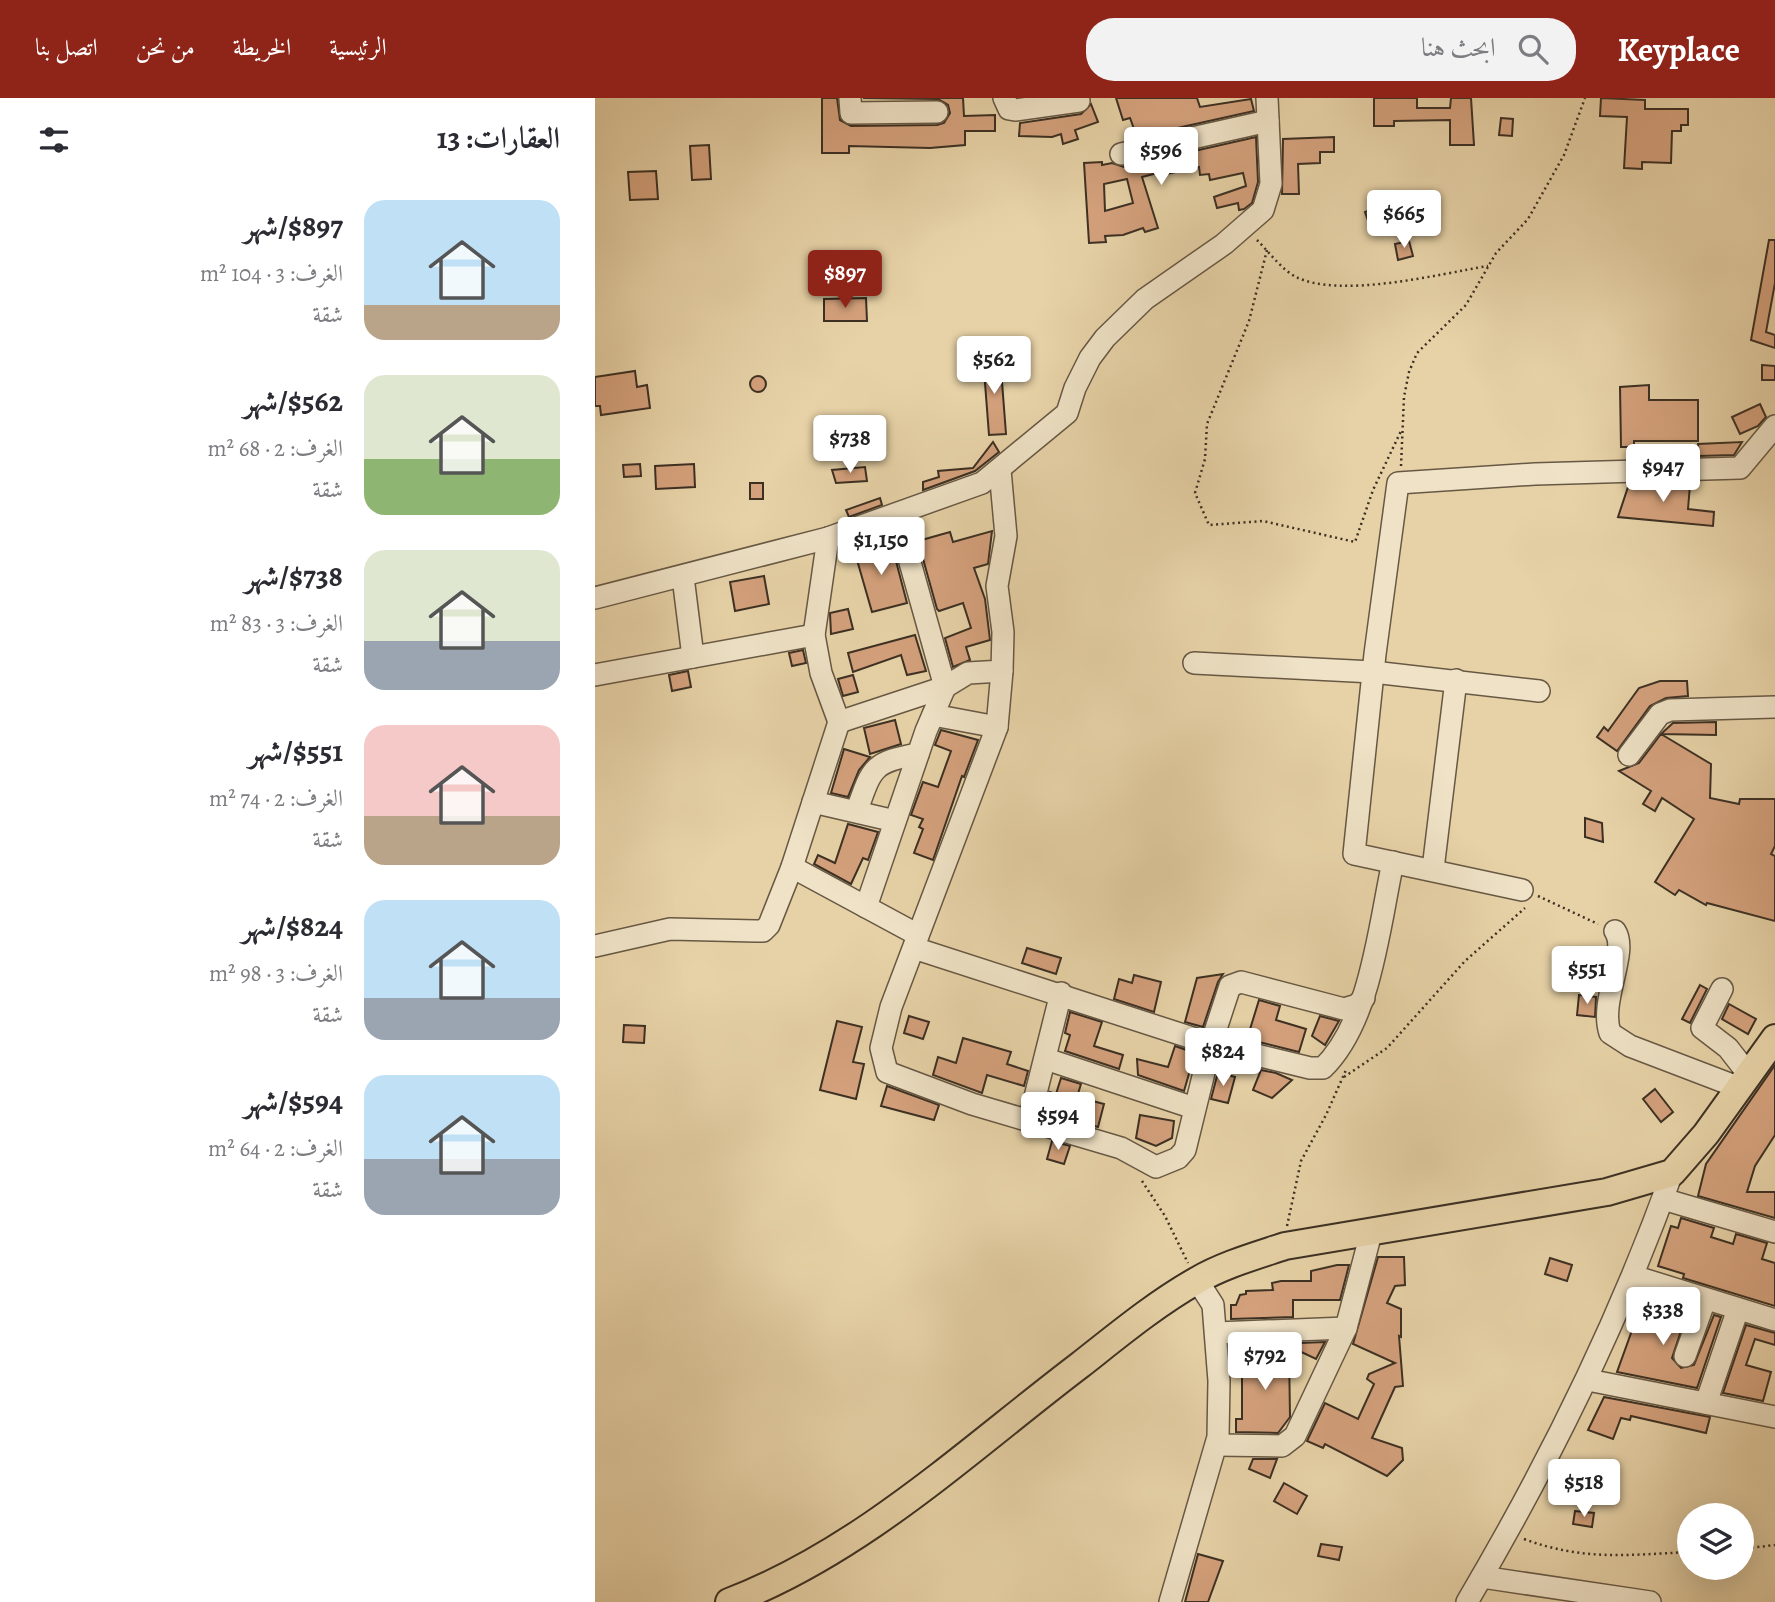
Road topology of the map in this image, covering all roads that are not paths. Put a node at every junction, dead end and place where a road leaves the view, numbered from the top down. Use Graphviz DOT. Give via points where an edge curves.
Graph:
graph roads {
  1 [pos="850,98"];
  2 [pos="1005,98"];
  3 [pos="1267,98"];
  4 [pos="1082,99"];
  5 [pos="937,112"];
  6 [pos="1268,121"];
  7 [pos="1121,154"];
  8 [pos="1775,426"];
  9 [pos="1000,470"];
  10 [pos="897,516"];
  11 [pos="828,538"];
  12 [pos="683,577"];
  13 [pos="595,598"];
  14 [pos="814,635"];
  15 [pos="693,657"];
  16 [pos="1194,663"];
  17 [pos="1002,671"];
  18 [pos="1373,672"];
  19 [pos="595,675"];
  20 [pos="1456,680"];
  21 [pos="945,687"];
  22 [pos="1539,691"];
  23 [pos="1775,708"];
  24 [pos="933,715"];
  25 [pos="839,722"];
  26 [pos="997,727"];
  27 [pos="918,754"];
  28 [pos="1629,755"];
  29 [pos="813,802"];
  30 [pos="857,810"];
  31 [pos="895,821"];
  32 [pos="1393,862"];
  33 [pos="792,867"];
  34 [pos="1433,869"];
  35 [pos="1525,898"];
  36 [pos="866,906"];
  37 [pos="1615,931"];
  38 [pos="916,942"];
  39 [pos="595,946"];
  40 [pos="1722,989"];
  41 [pos="1061,993"];
  42 [pos="1364,998"];
  43 [pos="1775,1038"];
  44 [pos="1211,1044"];
  45 [pos="1045,1059"];
  46 [pos="1745,1081"];
  47 [pos="1194,1108"];
  48 [pos="1029,1121"];
  49 [pos="1672,1173"];
  50 [pos="1663,1199"];
  51 [pos="1775,1232"];
  52 [pos="1370,1233"];
  53 [pos="1633,1276"];
  54 [pos="1197,1280"];
  55 [pos="1705,1300"];
  56 [pos="1738,1310"];
  57 [pos="1775,1320"];
  58 [pos="1346,1328"];
  59 [pos="1216,1333"];
  60 [pos="1685,1356"];
  61 [pos="1588,1380"];
  62 [pos="1706,1403"];
  63 [pos="1775,1417"];
  64 [pos="1217,1445"];
  65 [pos="1482,1577"];
  66 [pos="729,1602"];
  67 [pos="1170,1602"];
  68 [pos="1467,1602"];
  69 [pos="1650,1602"];
  1 -- 5 [label="street" via="851,113"];
  2 -- 4 [label="street" via="1009,109 1015,110"];
  3 -- 6 [label="street"];
  6 -- 7 [label="street"];
  6 -- 9 [label="street" via="1271,195 1259,215 1135,308 1090,358 1067,413"];
  8 -- 18 [label="street" via="1740,468 1398,483"];
  9 -- 10 [label="street" via="982,483"];
  9 -- 17 [label="street" via="1006,537 997,586"];
  10 -- 11 [label="street"];
  10 -- 21 [label="street"];
  11 -- 12 [label="street"];
  11 -- 14 [label="street"];
  12 -- 13 [label="street"];
  12 -- 15 [label="street"];
  14 -- 15 [label="street"];
  14 -- 25 [label="street" via="821,673"];
  15 -- 19 [label="street"];
  16 -- 18 [label="street"];
  17 -- 21 [label="street" via="968,673"];
  17 -- 26 [label="street"];
  18 -- 20 [label="street"];
  18 -- 32 [label="street" via="1354,854"];
  20 -- 22 [label="street"];
  20 -- 34 [label="street"];
  21 -- 24 [label="street"];
  21 -- 25 [label="street"];
  23 -- 28 [label="street" via="1670,710 1660,714"];
  24 -- 26 [label="street"];
  24 -- 27 [label="street"];
  25 -- 29 [label="street"];
  26 -- 38 [label="street"];
  27 -- 30 [label="street" via="887,759 876,766"];
  27 -- 31 [label="street"];
  29 -- 30 [label="street"];
  29 -- 33 [label="street"];
  30 -- 31 [label="street"];
  31 -- 36 [label="street"];
  32 -- 34 [label="street"];
  32 -- 42 [label="street"];
  33 -- 36 [label="street"];
  33 -- 39 [label="street" via="763,931 670,929"];
  34 -- 35 [label="street"];
  36 -- 38 [label="street"];
  37 -- 46 [label="street" via="1620,941 1606,1007 1610,1033 1630,1046"];
  38 -- 41 [label="street"];
  38 -- 48 [label="street" via="881,1048 887,1072"];
  40 -- 46 [label="street" via="1702,1028 1728,1048"];
  41 -- 44 [label="street"];
  41 -- 45 [label="street"];
  42 -- 44 [label="street" via="1334,1057 1323,1068"];
  42 -- 44 [label="street" via="1343,1009 1241,982 1226,993"];
  43 -- 46 [label="main road"];
  44 -- 47 [label="street"];
  45 -- 47 [label="street"];
  45 -- 48 [label="street"];
  46 -- 49 [label="main road"];
  47 -- 48 [label="street" via="1185,1150 1156,1167 1121,1148"];
  49 -- 50 [label="street"];
  49 -- 52 [label="main road" via="1607,1192"];
  50 -- 51 [label="street"];
  50 -- 53 [label="street"];
  52 -- 54 [label="main road" via="1285,1247"];
  52 -- 58 [label="street"];
  53 -- 55 [label="street"];
  53 -- 61 [label="street"];
  54 -- 59 [label="street" via="1213,1305"];
  54 -- 66 [label="main road" via="1143,1315 889,1514 808,1565"];
  55 -- 56 [label="street"];
  55 -- 60 [label="street"];
  56 -- 57 [label="street"];
  56 -- 62 [label="street"];
  58 -- 59 [label="street"];
  58 -- 64 [label="street" via="1289,1443"];
  59 -- 64 [label="street"];
  61 -- 62 [label="street"];
  61 -- 65 [label="street"];
  62 -- 63 [label="street"];
  64 -- 67 [label="street"];
  65 -- 68 [label="street"];
  65 -- 69 [label="street"];
}
